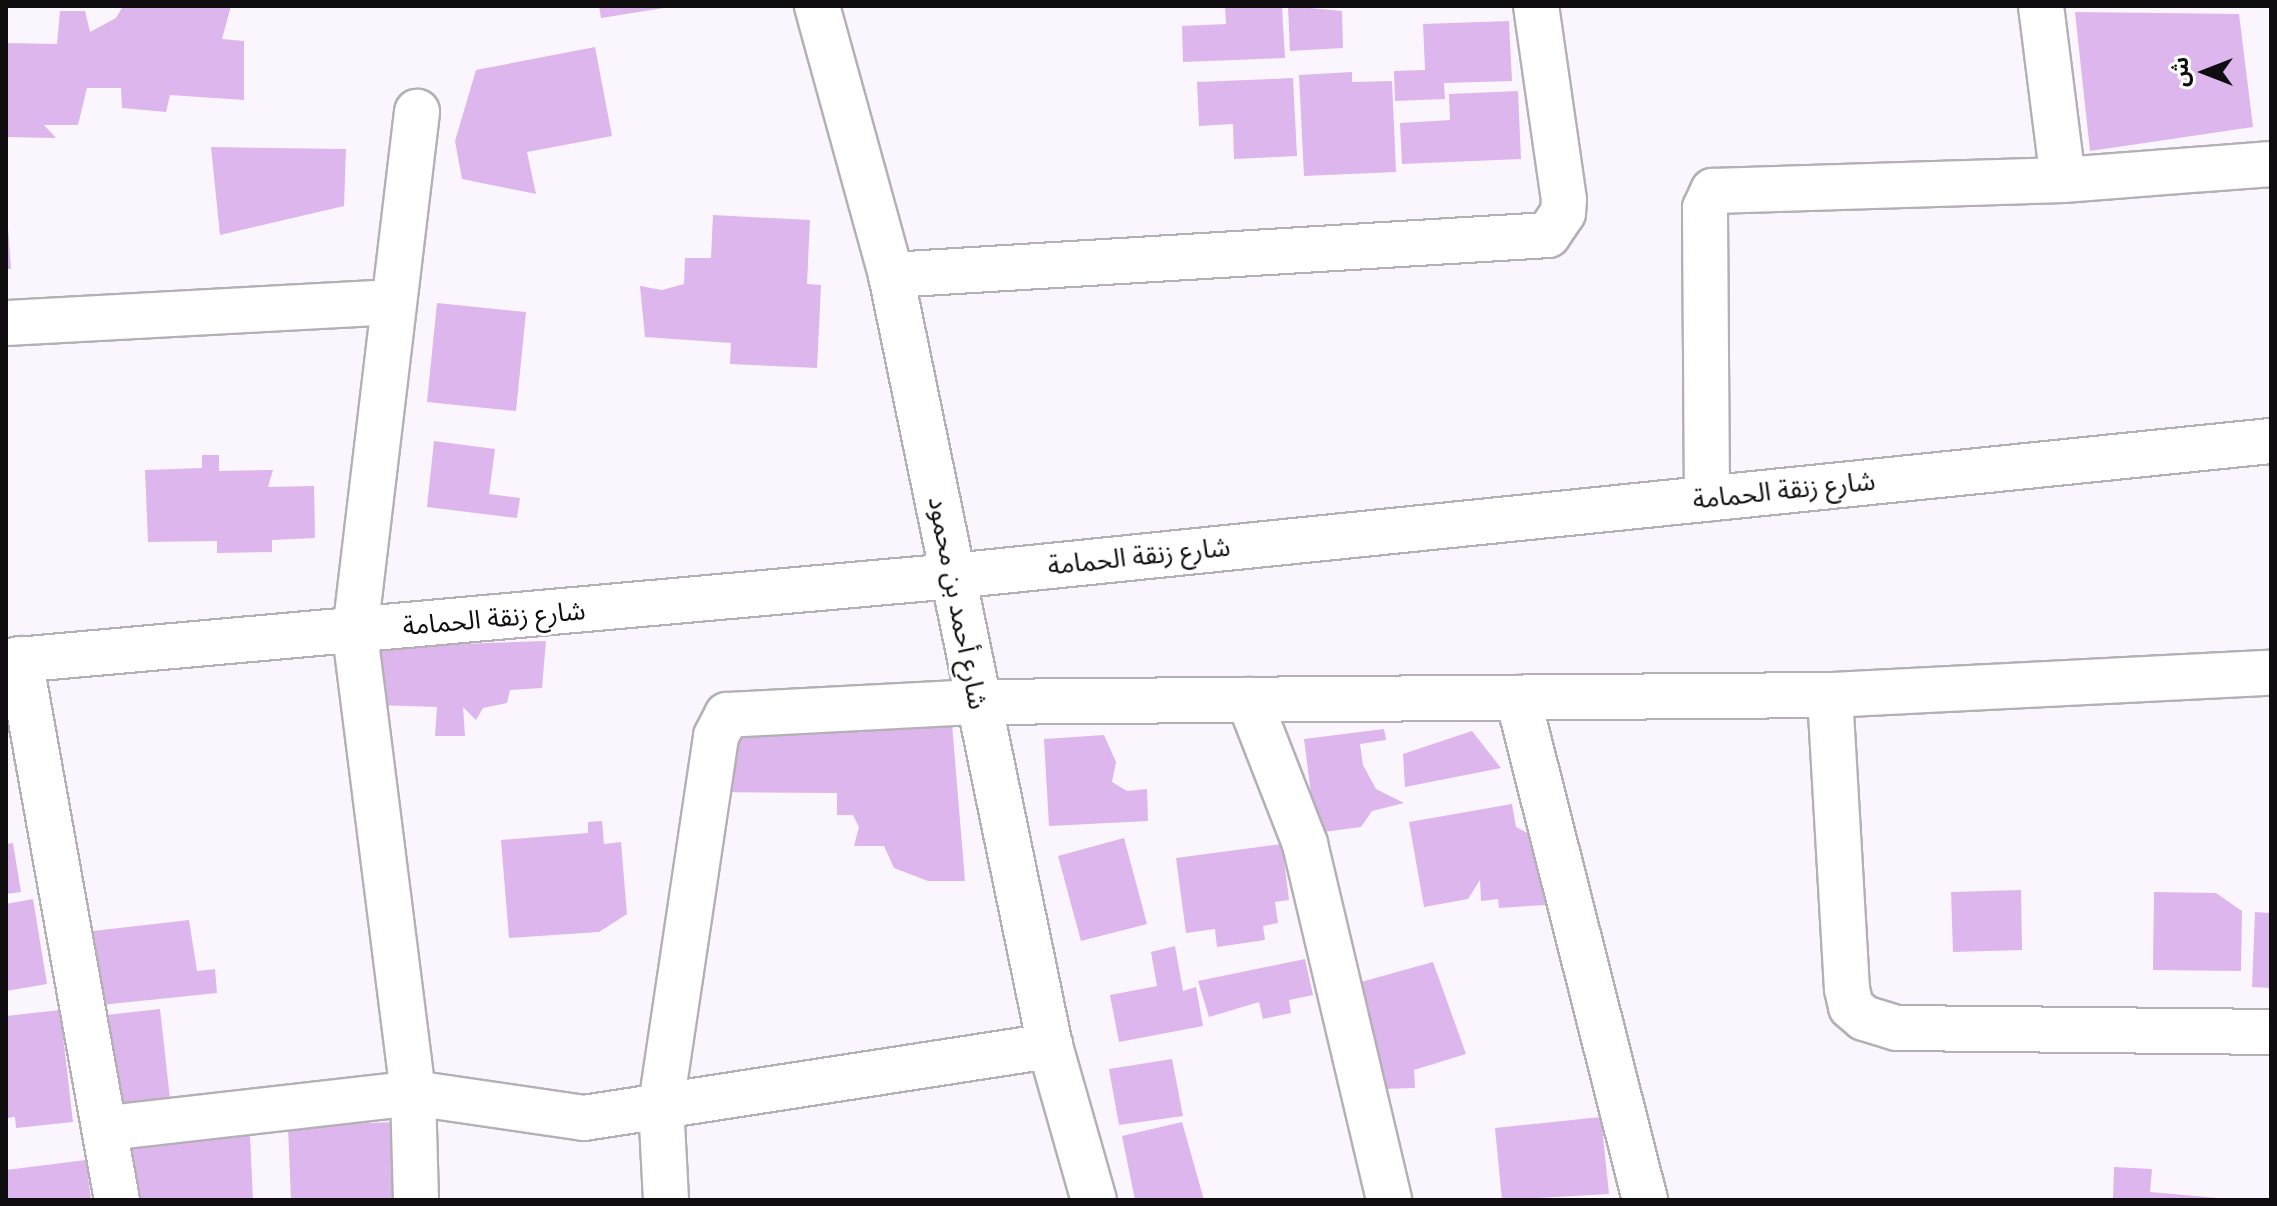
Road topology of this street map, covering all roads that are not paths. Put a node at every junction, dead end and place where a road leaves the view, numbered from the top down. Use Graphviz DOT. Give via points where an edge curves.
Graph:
graph roads {
  1 [pos="817,6"];
  2 [pos="1536,6"];
  3 [pos="2041,6"];
  4 [pos="417,112"];
  5 [pos="2271,164"];
  6 [pos="2063,180"];
  7 [pos="891,275"];
  8 [pos="390,302"];
  9 [pos="6,323"];
  10 [pos="2271,441"];
  11 [pos="1707,499"];
  12 [pos="953,576"];
  13 [pos="355,632"];
  14 [pos="13,660"];
  15 [pos="2271,673"];
  16 [pos="1830,695"];
  17 [pos="1518,698"];
  18 [pos="1249,700"];
  19 [pos="975,702"];
  20 [pos="2271,1032"];
  21 [pos="1050,1046"];
  22 [pos="413,1093"];
  23 [pos="661,1105"];
  24 [pos="108,1128"];
  25 [pos="117,1200"];
  26 [pos="416,1200"];
  27 [pos="666,1200"];
  28 [pos="1094,1200"];
  29 [pos="1389,1200"];
  30 [pos="1645,1200"];
  1 -- 7 [label="street, شارع أحمد بن محمود"];
  2 -- 7 [label="street" via="1564,200 1563,213 1548,235"];
  3 -- 6 [label="street"];
  4 -- 8 [label="street"];
  5 -- 6 [label="street"];
  6 -- 11 [label="street" via="1713,191 1705,208"];
  7 -- 12 [label="street, شارع أحمد بن محمود"];
  8 -- 9 [label="street"];
  8 -- 13 [label="street"];
  10 -- 11 [label="street, شارع زنقة الحمامة"];
  11 -- 12 [label="street, شارع زنقة الحمامة"];
  12 -- 13 [label="street, شارع زنقة الحمامة"];
  12 -- 19 [label="street, شارع أحمد بن محمود"];
  13 -- 14 [label="street, شارع زنقة الحمامة"];
  13 -- 22 [label="street"];
  14 -- 24 [label="street"];
  15 -- 16 [label="street"];
  16 -- 17 [label="street"];
  16 -- 20 [label="street" via="1847,989 1851,1007 1864,1018 1897,1028"];
  17 -- 18 [label="street"];
  17 -- 30 [label="street"];
  18 -- 19 [label="street"];
  18 -- 29 [label="street" via="1305,844"];
  19 -- 21 [label="street, شارع أحمد بن محمود"];
  19 -- 23 [label="street" via="738,711 719,724"];
  21 -- 23 [label="street"];
  21 -- 28 [label="street, شارع أحمد بن محمود"];
  22 -- 23 [label="street" via="584,1118"];
  22 -- 24 [label="street"];
  22 -- 26 [label="street"];
  23 -- 27 [label="street"];
  24 -- 25 [label="street"];
}
